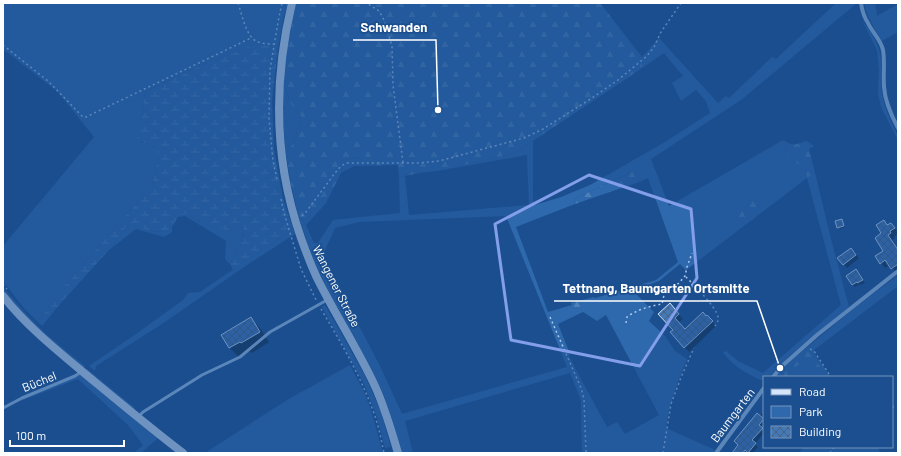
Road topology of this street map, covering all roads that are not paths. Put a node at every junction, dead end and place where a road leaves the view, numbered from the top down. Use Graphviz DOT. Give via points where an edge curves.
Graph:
graph roads {
  1 [pos="292,3"];
  2 [pos="861,3"];
  3 [pos="898,128"];
  4 [pos="898,272"];
  5 [pos="3,296"];
  6 [pos="328,300"];
  7 [pos="82,371"];
  8 [pos="774,376"];
  9 [pos="763,389"];
  10 [pos="3,408"];
  11 [pos="138,418"];
  12 [pos="183,453"];
  13 [pos="398,453"];
  14 [pos="716,453"];
  1 -- 6 [label="main road, Wangener Straße" via="280,71 280,142 296,222 308,258"];
  2 -- 3 [label="street" via="867,23 883,49 886,100"];
  4 -- 8 [label="street" via="805,346"];
  5 -- 7 [label="main road" via="34,330"];
  6 -- 11 [label="lane" via="270,332 240,357 202,375 143,412"];
  6 -- 13 [label="main road, Wangener Straße" via="375,386"];
  7 -- 10 [label="lane, Büchel"];
  7 -- 11 [label="main road"];
  9 -- 14 [label="street, Baumgarten"];
  11 -- 12 [label="main road"];
}
